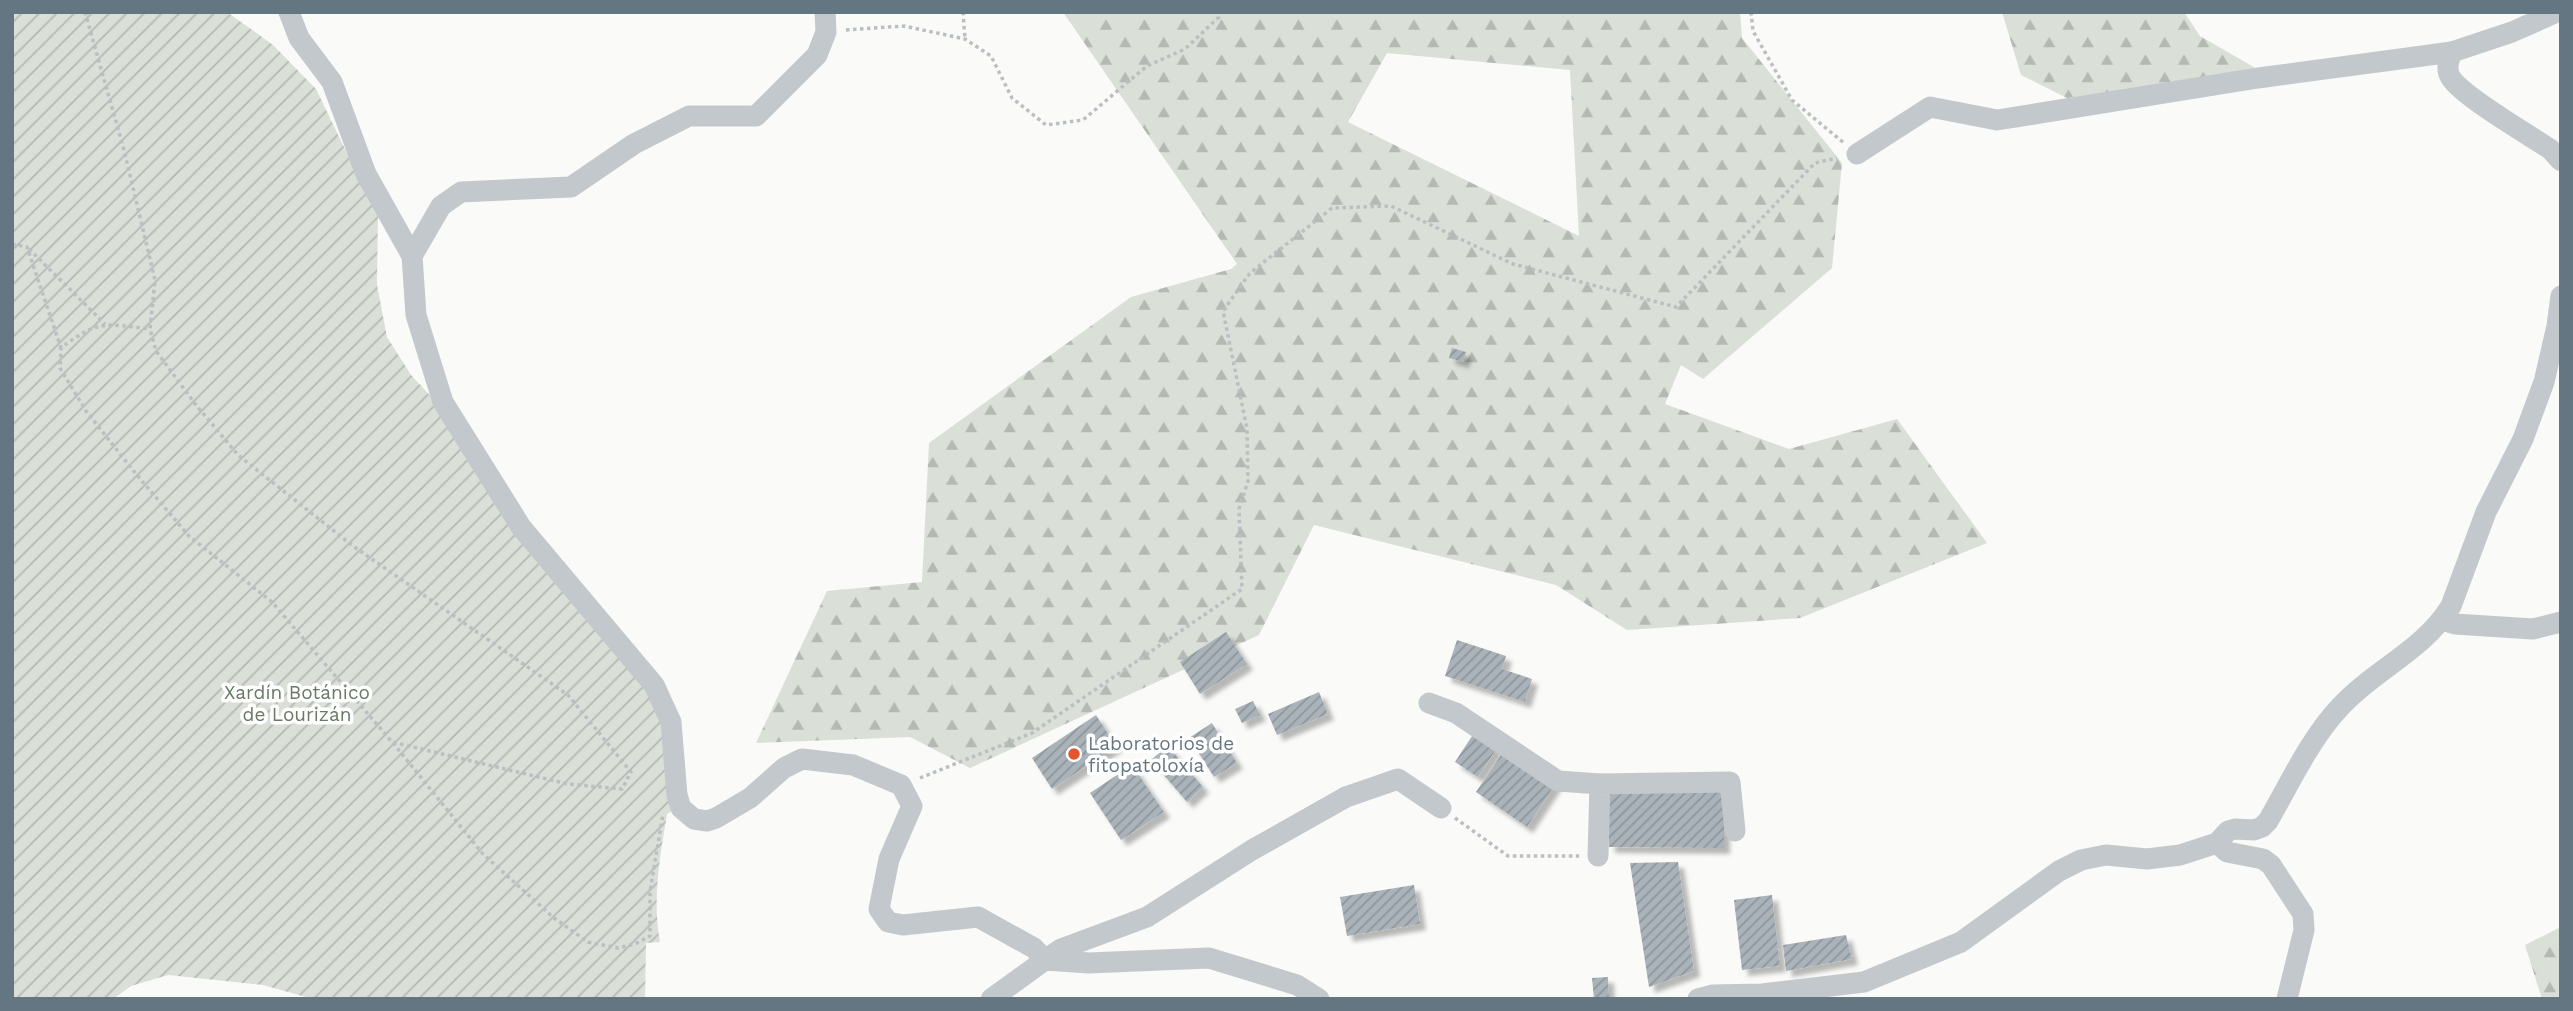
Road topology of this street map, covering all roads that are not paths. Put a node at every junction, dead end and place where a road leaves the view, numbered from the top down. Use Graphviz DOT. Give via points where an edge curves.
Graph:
graph roads {
  1 [pos="289,12"];
  2 [pos="2557,12"];
  3 [pos="825,22"];
  4 [pos="2452,52"];
  5 [pos="1857,154"];
  6 [pos="2561,161"];
  7 [pos="412,256"];
  8 [pos="2561,296"];
  9 [pos="2442,620"];
  10 [pos="2561,622"];
  11 [pos="1429,703"];
  12 [pos="1600,784"];
  13 [pos="1441,808"];
  14 [pos="1735,831"];
  15 [pos="2217,843"];
  16 [pos="1598,856"];
  17 [pos="1045,960"];
  18 [pos="991,999"];
  19 [pos="1319,999"];
  20 [pos="1698,999"];
  21 [pos="2287,999"];
  1 -- 7 [label="street" via="299,38 332,82 366,174"];
  2 -- 4 [label="street"];
  3 -- 7 [label="street" via="817,55 756,116 689,116 634,144 571,187 461,192 441,206"];
  4 -- 5 [label="street" via="1997,120 1930,107"];
  4 -- 6 [label="street" via="2447,66 2450,77"];
  7 -- 17 [label="street" via="416,315 443,402 521,527 654,685 671,722 681,808 694,819 716,818 802,759 853,765 901,785 912,806 889,859 878,909 888,922 903,925 978,917 1034,948"];
  8 -- 9 [label="street" via="2544,382"];
  9 -- 10 [label="street" via="2533,628"];
  9 -- 15 [label="street" via="2417,646 2341,706 2262,827 2228,831"];
  11 -- 12 [label="street" via="1456,713 1558,781"];
  12 -- 14 [label="street" via="1730,782"];
  12 -- 16 [label="street"];
  13 -- 17 [label="street" via="1398,779 1346,797 1147,917 1062,949"];
  15 -- 20 [label="street" via="2162,858 2106,855 2081,860 1961,942 1864,982"];
  15 -- 21 [label="street" via="2227,852 2271,865 2303,914 2304,930"];
  17 -- 18 [label="street"];
  17 -- 19 [label="street" via="1089,963 1209,958 1297,985"];
}
